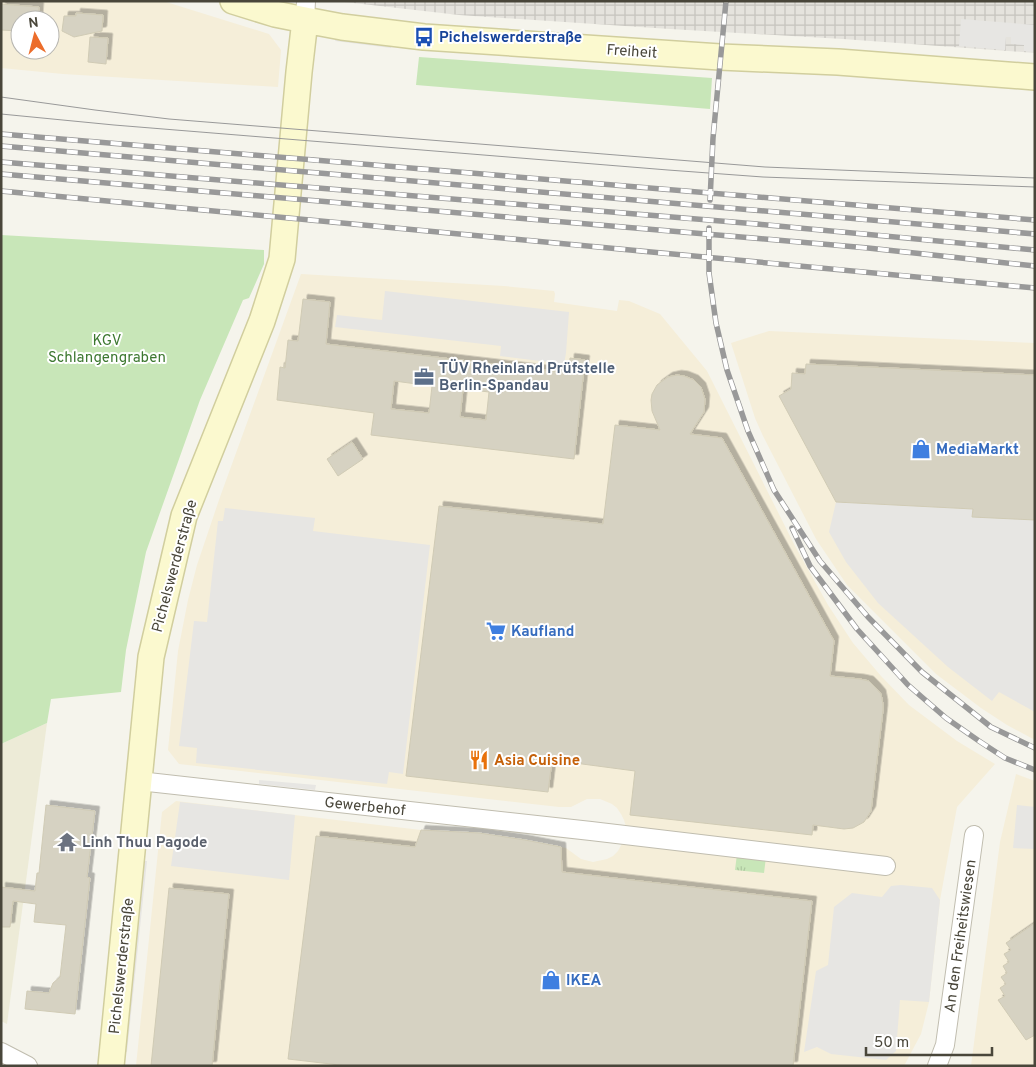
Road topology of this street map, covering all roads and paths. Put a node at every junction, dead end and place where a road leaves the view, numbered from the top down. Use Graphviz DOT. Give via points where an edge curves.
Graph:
graph roads {
  1 [pos="233,1"];
  2 [pos="305,11"];
  3 [pos="1035,77"];
  4 [pos="139,781"];
  5 [pos="974,835"];
  6 [pos="886,866"];
  7 [pos="1,1052"];
  8 [pos="28,1066"];
  9 [pos="111,1066"];
  10 [pos="938,1066"];
  1 -- 2 [label="street, Freiheit" via="275,14"];
  2 -- 3 [label="street, Freiheit" via="342,27 424,37"];
  2 -- 4 [label="street, Pichelswerderstraße" via="282,259 262,321 184,516 151,658"];
  4 -- 6 [label="street, Gewerbehof"];
  4 -- 9 [label="street, Pichelswerderstraße"];
  5 -- 10 [label="street, An den Freiheitswiesen" via="945,1045"];
  7 -- 8 [label="street"];
}
